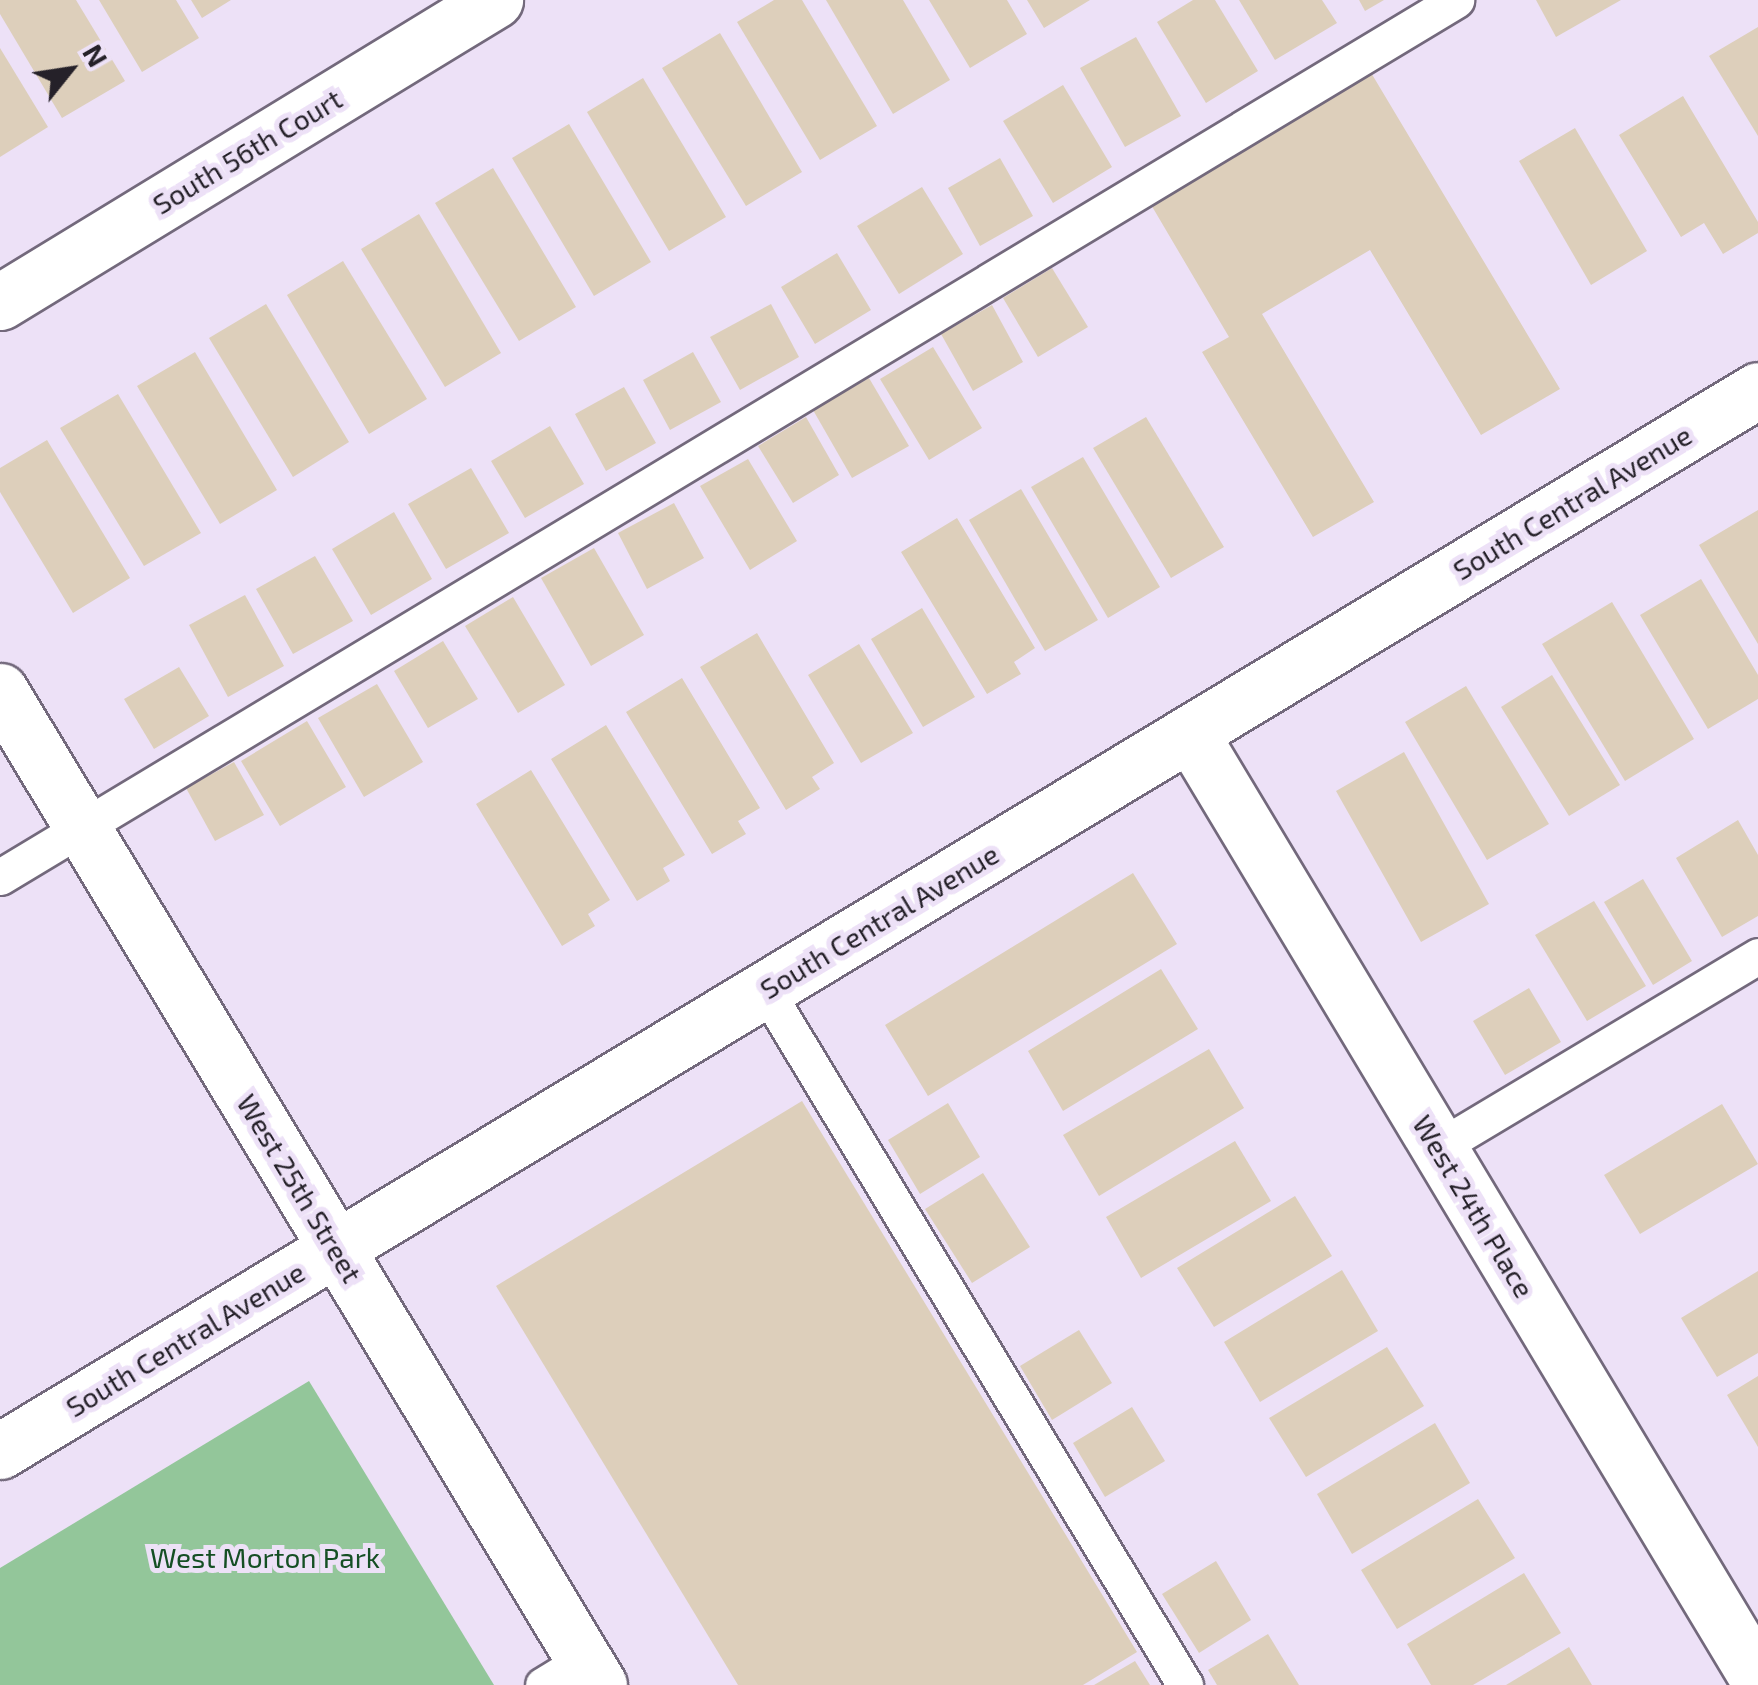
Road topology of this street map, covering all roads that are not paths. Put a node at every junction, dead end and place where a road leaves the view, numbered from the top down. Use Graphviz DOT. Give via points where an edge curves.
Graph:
graph roads {
  1 [pos="495,0"];
  2 [pos="1456,0"];
  3 [pos="0,302"];
  4 [pos="1758,390"];
  5 [pos="0,691"];
  6 [pos="1190,733"];
  7 [pos="82,828"];
  8 [pos="0,878"];
  9 [pos="1758,956"];
  10 [pos="765,989"];
  11 [pos="1439,1147"];
  12 [pos="336,1248"];
  13 [pos="0,1452"];
  14 [pos="575,1677"];
  15 [pos="1758,1679"];
  16 [pos="1185,1685"];
  1 -- 3 [label="street, South 56th Court"];
  2 -- 7 [label="lane"];
  4 -- 6 [label="street, South Central Avenue"];
  5 -- 7 [label="street, West 25th Street"];
  6 -- 10 [label="street, South Central Avenue"];
  6 -- 11 [label="street, West 24th Place"];
  7 -- 8 [label="lane"];
  7 -- 12 [label="street, West 25th Street"];
  9 -- 11 [label="lane"];
  10 -- 12 [label="street, South Central Avenue"];
  10 -- 16 [label="lane"];
  11 -- 15 [label="street, West 24th Place"];
  12 -- 13 [label="street, South Central Avenue"];
  12 -- 14 [label="street, West 25th Street"];
}
